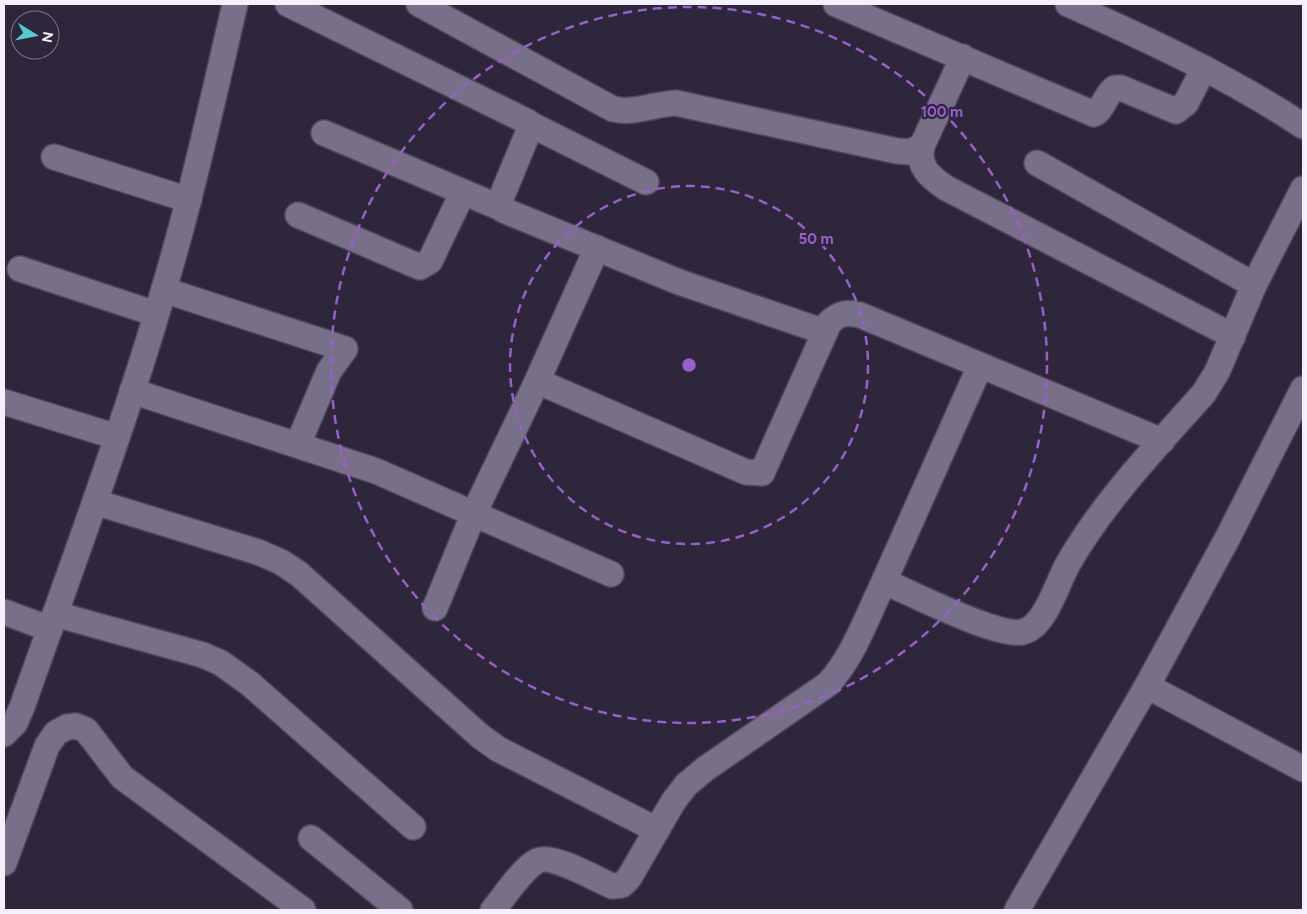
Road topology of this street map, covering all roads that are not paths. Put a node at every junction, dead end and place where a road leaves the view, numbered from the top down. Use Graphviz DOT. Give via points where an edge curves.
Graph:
graph roads {
  1 [pos="235,4"];
  2 [pos="288,4"];
  3 [pos="419,4"];
  4 [pos="836,4"];
  5 [pos="1068,4"];
  6 [pos="963,57"];
  7 [pos="1204,68"];
  8 [pos="530,124"];
  9 [pos="1303,126"];
  10 [pos="324,133"];
  11 [pos="922,146"];
  12 [pos="54,157"];
  13 [pos="1037,163"];
  14 [pos="646,182"];
  15 [pos="1303,189"];
  16 [pos="464,192"];
  17 [pos="188,200"];
  18 [pos="500,208"];
  19 [pos="298,215"];
  20 [pos="597,248"];
  21 [pos="20,268"];
  22 [pos="1254,285"];
  23 [pos="164,290"];
  24 [pos="156,314"];
  25 [pos="825,332"];
  26 [pos="1233,336"];
  27 [pos="980,366"];
  28 [pos="534,388"];
  29 [pos="1303,389"];
  30 [pos="132,391"];
  31 [pos="4,402"];
  32 [pos="117,437"];
  33 [pos="1162,441"];
  34 [pos="298,444"];
  35 [pos="95,502"];
  36 [pos="474,513"];
  37 [pos="611,574"];
  38 [pos="882,586"];
  39 [pos="435,608"];
  40 [pos="4,612"];
  41 [pos="52,622"];
  42 [pos="1147,686"];
  43 [pos="4,734"];
  44 [pos="1303,769"];
  45 [pos="413,827"];
  46 [pos="657,830"];
  47 [pos="310,838"];
  48 [pos="4,863"];
  49 [pos="303,910"];
  50 [pos="400,910"];
  51 [pos="493,910"];
  52 [pos="1017,910"];
  1 -- 17 [label="street"];
  2 -- 8 [label="street"];
  3 -- 11 [label="street" via="613,109 635,111 676,103 897,151 910,152"];
  4 -- 6 [label="street"];
  5 -- 7 [label="street"];
  6 -- 7 [label="street" via="1094,114 1115,88 1176,111 1186,103"];
  6 -- 11 [label="street"];
  7 -- 9 [label="street"];
  8 -- 14 [label="street"];
  8 -- 18 [label="street" via="499,203"];
  10 -- 16 [label="street"];
  11 -- 26 [label="street" via="920,155 926,172 946,188"];
  12 -- 17 [label="street"];
  13 -- 22 [label="street"];
  15 -- 22 [label="street"];
  16 -- 18 [label="street"];
  16 -- 19 [label="street" via="430,261 420,267"];
  17 -- 23 [label="street"];
  18 -- 20 [label="street"];
  20 -- 25 [label="street" via="679,282"];
  20 -- 28 [label="street"];
  21 -- 24 [label="street"];
  22 -- 26 [label="street"];
  23 -- 24 [label="street"];
  23 -- 34 [label="street" via="345,349 329,371"];
  24 -- 30 [label="street"];
  25 -- 27 [label="street" via="838,314 848,312"];
  25 -- 28 [label="street" via="762,473 737,468 546,385"];
  26 -- 33 [label="street" via="1204,393"];
  27 -- 33 [label="street"];
  27 -- 38 [label="street"];
  28 -- 36 [label="street"];
  29 -- 42 [label="street"];
  30 -- 32 [label="street"];
  30 -- 34 [label="street"];
  31 -- 32 [label="street"];
  32 -- 35 [label="street"];
  33 -- 38 [label="street" via="1097,519 1059,579 1041,619 1033,627 1022,632 999,630 894,586"];
  34 -- 36 [label="street" via="376,471"];
  35 -- 41 [label="street"];
  35 -- 46 [label="street" via="281,562 321,592 498,749"];
  36 -- 37 [label="street"];
  36 -- 39 [label="street"];
  38 -- 46 [label="street" via="845,662 828,684 692,779 673,802"];
  40 -- 41 [label="street"];
  41 -- 43 [label="street" via="22,707 15,723"];
  41 -- 45 [label="street" via="203,655 221,663 249,683"];
  42 -- 44 [label="street"];
  42 -- 52 [label="street"];
  46 -- 51 [label="street" via="622,885 612,886 549,858 538,860"];
  47 -- 50 [label="street"];
  48 -- 49 [label="street" via="47,746 56,733 76,726 95,739 122,777"];
}
